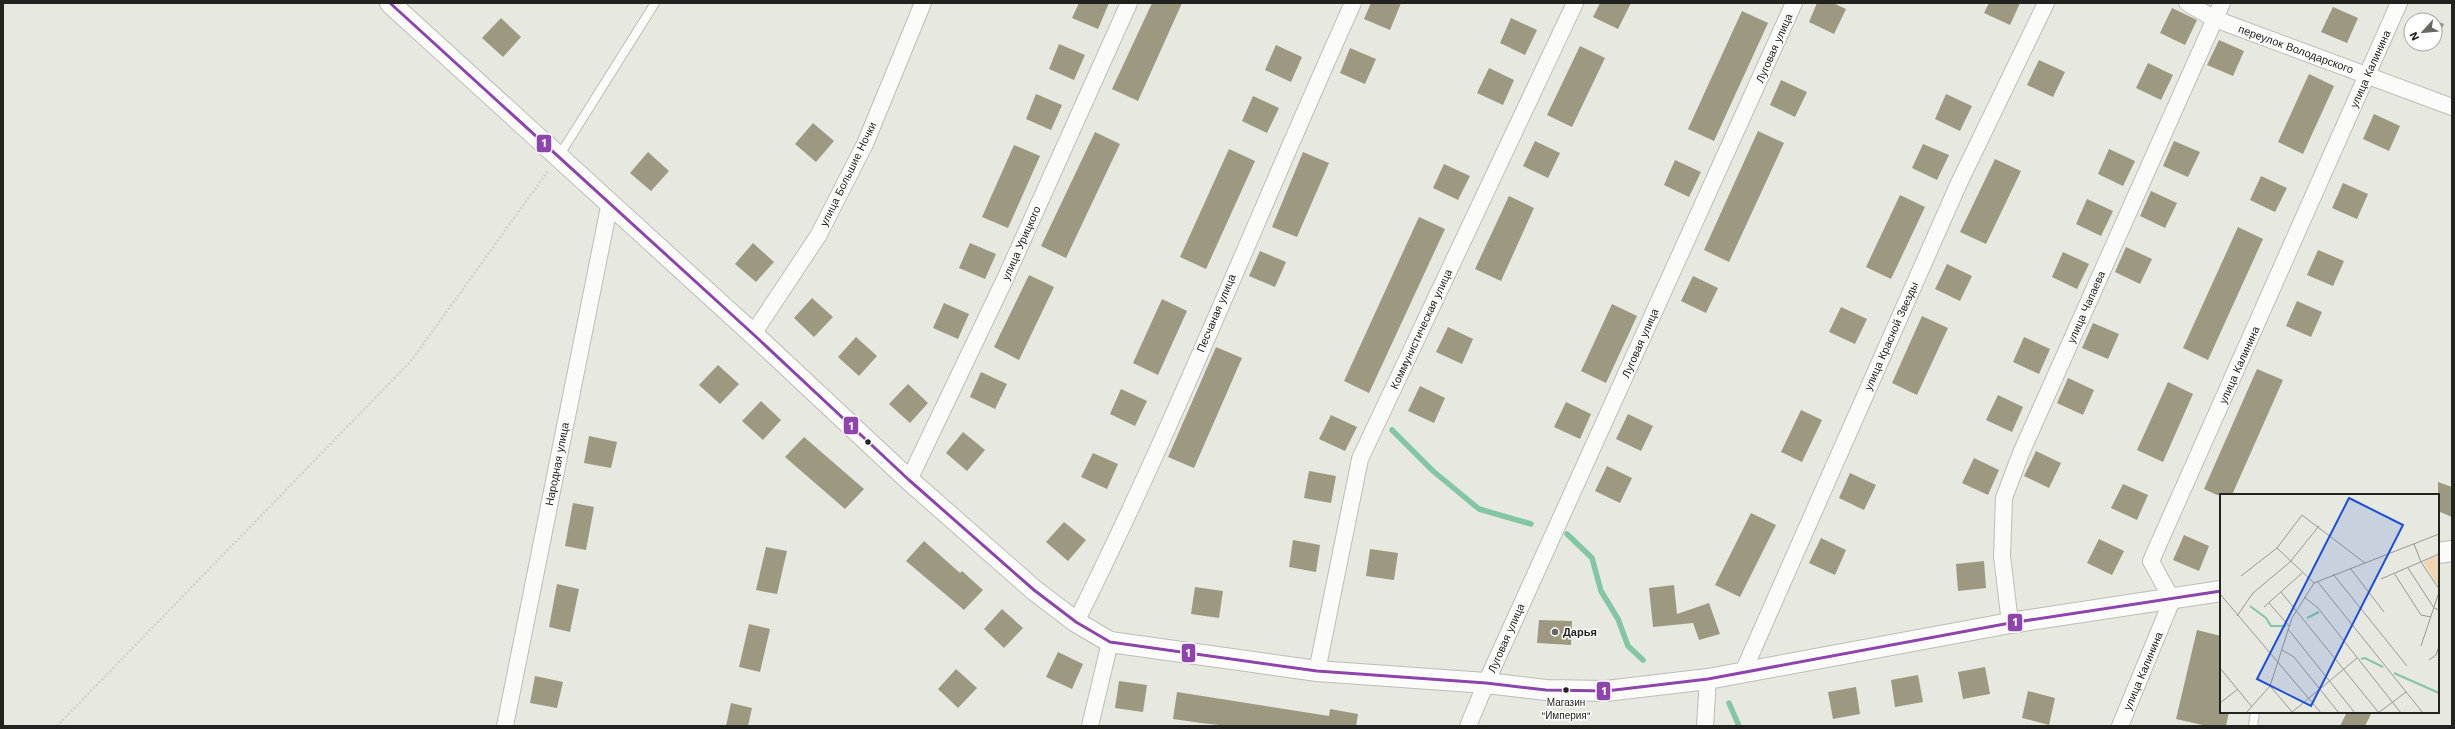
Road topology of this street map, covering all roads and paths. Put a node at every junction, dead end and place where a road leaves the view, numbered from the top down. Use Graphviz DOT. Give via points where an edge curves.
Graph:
graph roads {
  1 [pos="390,3"];
  2 [pos="655,3"];
  3 [pos="923,3"];
  4 [pos="1129,3"];
  5 [pos="1353,3"];
  6 [pos="1575,3"];
  7 [pos="1794,3"];
  8 [pos="2046,3"];
  9 [pos="2187,3"];
  10 [pos="2222,3"];
  11 [pos="2399,3"];
  12 [pos="2215,19"];
  13 [pos="2367,75"];
  14 [pos="2452,107"];
  15 [pos="559,156"];
  16 [pos="610,202"];
  17 [pos="753,334"];
  18 [pos="909,480"];
  19 [pos="2452,551"];
  20 [pos="2439,553"];
  21 [pos="2220,591"];
  22 [pos="2172,600"];
  23 [pos="1076,622"];
  24 [pos="2010,623"];
  25 [pos="1110,642"];
  26 [pos="1317,671"];
  27 [pos="1743,672"];
  28 [pos="1708,679"];
  29 [pos="1486,683"];
  30 [pos="2255,713"];
  31 [pos="57,726"];
  32 [pos="505,726"];
  33 [pos="1090,726"];
  34 [pos="1468,726"];
  35 [pos="1705,726"];
  36 [pos="2120,726"];
  37 [pos="2253,726"];
  1 -- 15 [label="street"];
  2 -- 15 [label="lane"];
  3 -- 17 [label="street, улица Большие Ночки" via="865,144 822,229"];
  4 -- 18 [label="street, улица Урицкого" via="1006,277"];
  5 -- 23 [label="street, Песчаная улица" via="1279,167 1130,514"];
  6 -- 26 [label="street, Коммунистическая улица" via="1360,459"];
  7 -- 29 [label="street, Луговая улица"];
  8 -- 27 [label="street, улица Красной Звезды" via="1959,182"];
  9 -- 12 [label="street, переулок Володарского"];
  10 -- 12 [label="street, улица Чапаева"];
  11 -- 13 [label="street, улица Калинина"];
  12 -- 13 [label="street, переулок Володарского"];
  12 -- 24 [label="street, улица Чапаева" via="2021,453 2004,498 2002,556"];
  13 -- 14 [label="street, переулок Володарского"];
  13 -- 22 [label="street, улица Калинина" via="2151,561"];
  15 -- 16 [label="street"];
  15 -- 31 [label="path" via="411,361"];
  16 -- 17 [label="street"];
  16 -- 32 [label="street, Народная улица"];
  17 -- 18 [label="street"];
  18 -- 23 [label="street" via="1034,590"];
  19 -- 20 [label="street"];
  21 -- 22 [label="street"];
  22 -- 24 [label="street"];
  22 -- 36 [label="street, улица Калинина"];
  23 -- 25 [label="street"];
  24 -- 27 [label="street"];
  25 -- 26 [label="street"];
  25 -- 33 [label="street"];
  26 -- 29 [label="street"];
  27 -- 28 [label="street"];
  28 -- 29 [label="street" via="1606,691 1546,690"];
  28 -- 35 [label="street"];
  29 -- 34 [label="street, Луговая улица"];
  30 -- 37 [label="lane"];
}
